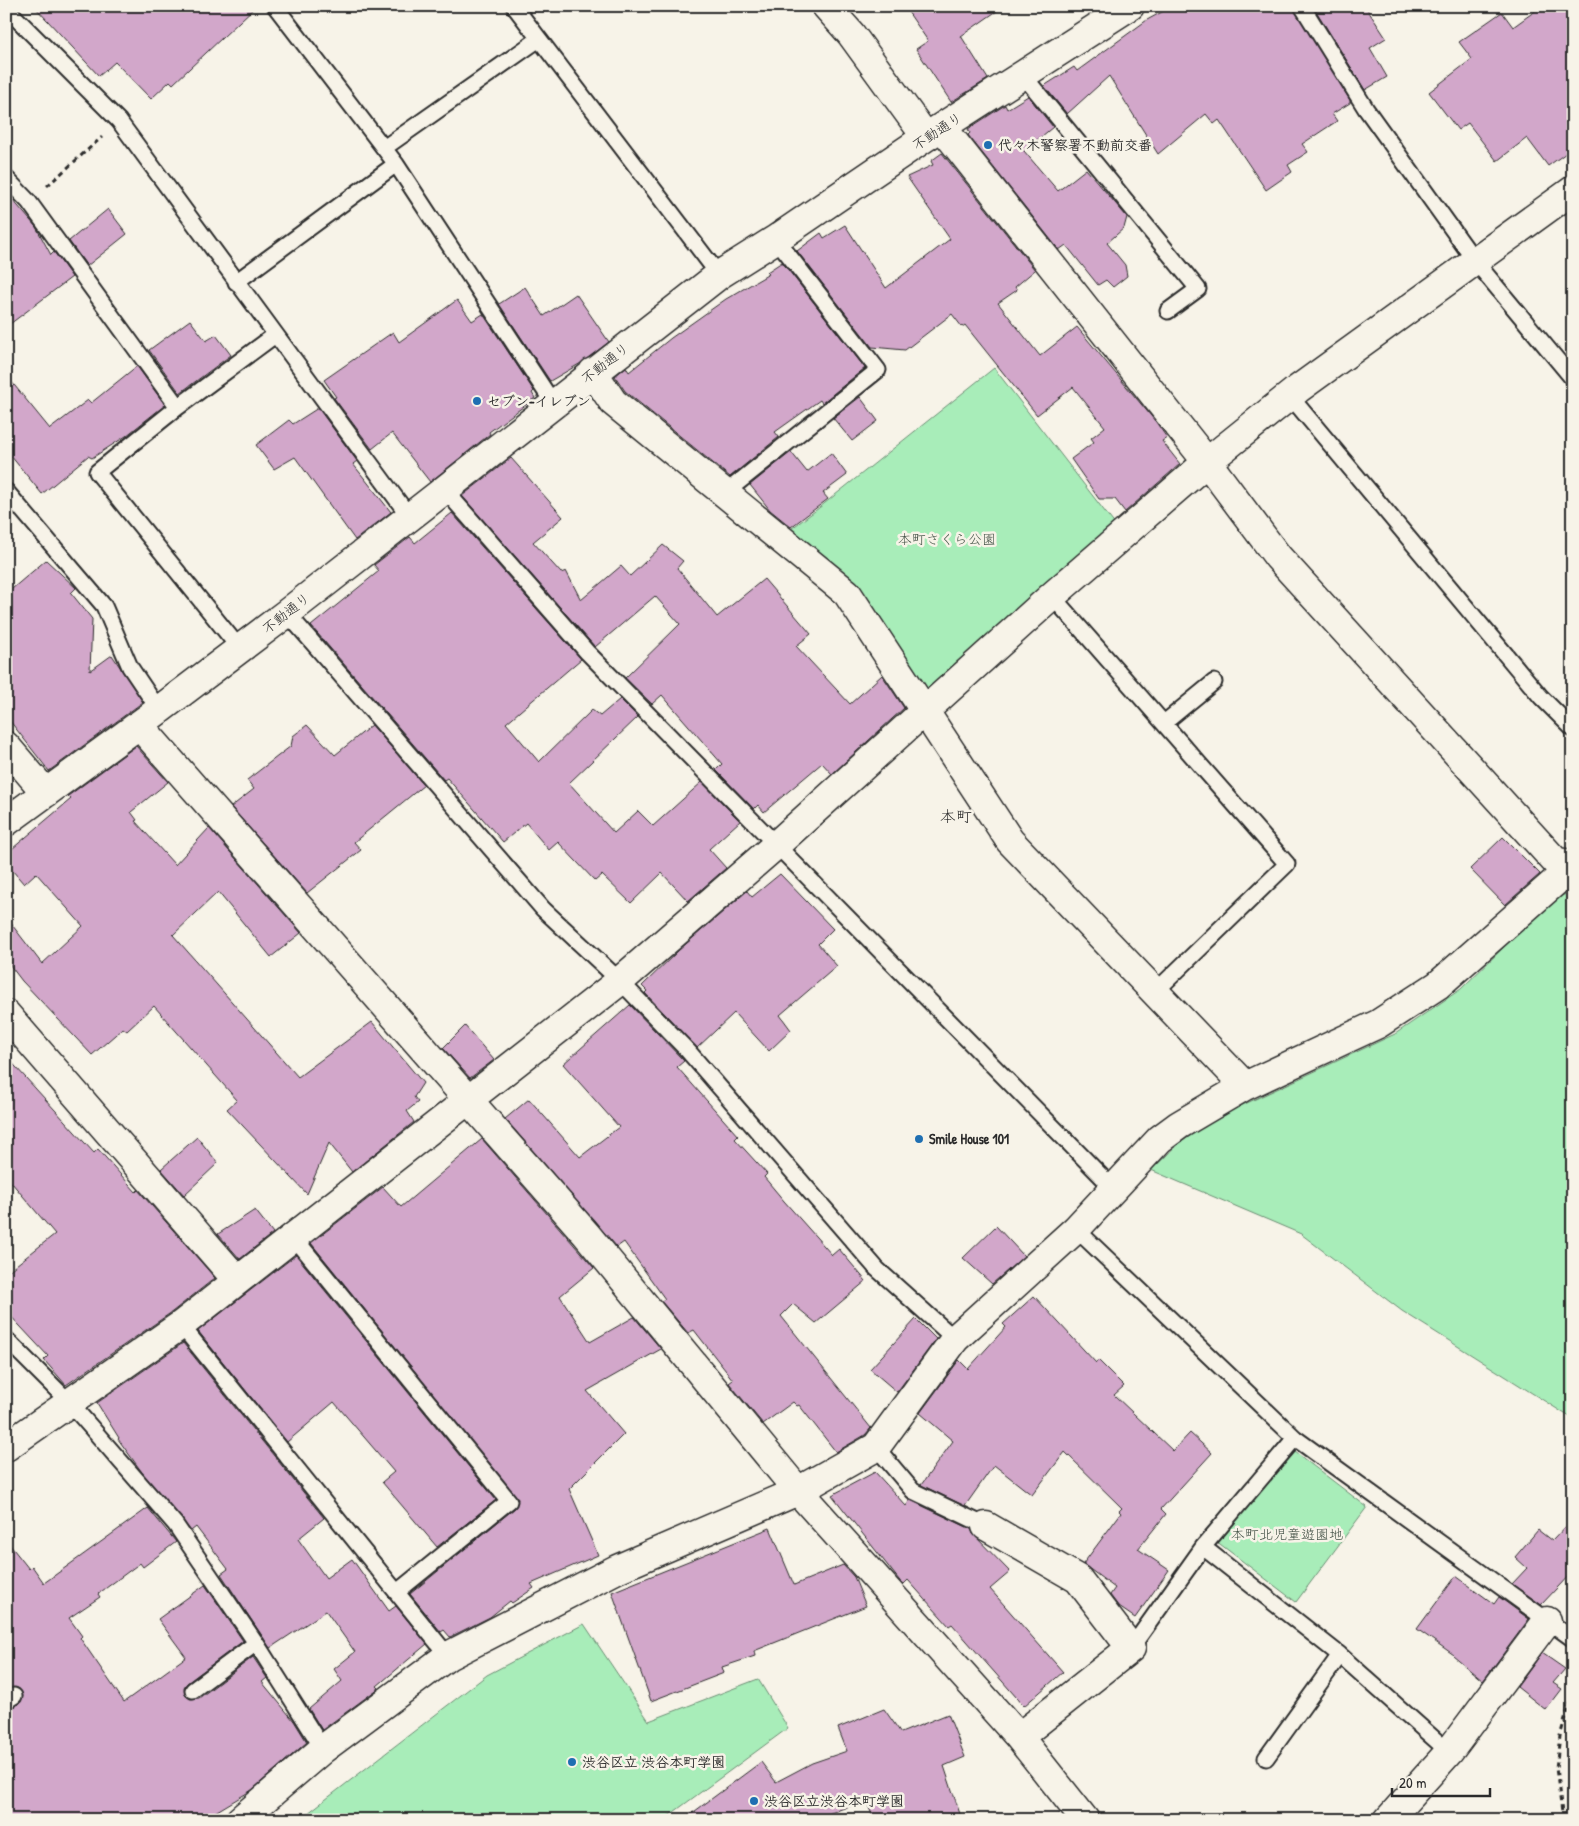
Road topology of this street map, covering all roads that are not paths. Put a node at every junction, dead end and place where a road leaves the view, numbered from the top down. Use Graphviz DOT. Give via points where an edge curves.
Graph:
graph roads {
  1 [pos="275,6"];
  2 [pos="514,6"];
  3 [pos="826,6"];
  4 [pos="1130,6"];
  5 [pos="1302,6"];
  6 [pos="6,8"];
  7 [pos="539,39"];
  8 [pos="1024,75"];
  9 [pos="934,132"];
  10 [pos="384,148"];
  11 [pos="396,164"];
  12 [pos="6,178"];
  13 [pos="1573,190"];
  14 [pos="776,240"];
  15 [pos="1475,261"];
  16 [pos="719,275"];
  17 [pos="236,282"];
  18 [pos="1168,312"];
  19 [pos="275,335"];
  20 [pos="593,372"];
  21 [pos="1573,379"];
  22 [pos="1290,396"];
  23 [pos="553,403"];
  24 [pos="178,407"];
  25 [pos="1207,462"];
  26 [pos="444,489"];
  27 [pos="6,491"];
  28 [pos="725,494"];
  29 [pos="408,516"];
  30 [pos="1052,596"];
  31 [pos="287,612"];
  32 [pos="240,649"];
  33 [pos="1214,682"];
  34 [pos="923,710"];
  35 [pos="149,718"];
  36 [pos="1164,723"];
  37 [pos="1573,730"];
  38 [pos="6,746"];
  39 [pos="46,793"];
  40 [pos="6,822"];
  41 [pos="775,846"];
  42 [pos="1573,865"];
  43 [pos="620,981"];
  44 [pos="1155,992"];
  45 [pos="6,1014"];
  46 [pos="1245,1086"];
  47 [pos="468,1099"];
  48 [pos="1112,1188"];
  49 [pos="1076,1229"];
  50 [pos="293,1236"];
  51 [pos="237,1280"];
  52 [pos="181,1325"];
  53 [pos="6,1339"];
  54 [pos="955,1339"];
  55 [pos="69,1402"];
  56 [pos="1295,1438"];
  57 [pos="6,1447"];
  58 [pos="876,1447"];
  59 [pos="798,1491"];
  60 [pos="986,1526"];
  61 [pos="1203,1547"];
  62 [pos="397,1592"];
  63 [pos="1547,1621"];
  64 [pos="1573,1640"];
  65 [pos="256,1643"];
  66 [pos="1131,1648"];
  67 [pos="1340,1655"];
  68 [pos="448,1656"];
  69 [pos="193,1690"];
  70 [pos="1019,1737"];
  71 [pos="323,1749"];
  72 [pos="1449,1752"];
  73 [pos="1266,1758"];
  74 [pos="240,1820"];
  75 [pos="1086,1820"];
  76 [pos="1388,1820"];
  1 -- 10 [label="lane"];
  2 -- 7 [label="lane"];
  3 -- 9 [label="street"];
  4 -- 8 [label="street, 不動通り"];
  5 -- 15 [label="lane" via="1366,109"];
  6 -- 17 [label="lane" via="119,122"];
  7 -- 10 [label="lane"];
  7 -- 16 [label="lane"];
  8 -- 9 [label="street, 不動通り"];
  8 -- 18 [label="lane" via="1198,289"];
  9 -- 14 [label="street, 不動通り"];
  9 -- 25 [label="street"];
  10 -- 11 [label="lane"];
  11 -- 17 [label="lane"];
  11 -- 23 [label="lane"];
  12 -- 24 [label="lane" via="29,202"];
  13 -- 15 [label="street"];
  14 -- 16 [label="street, 不動通り"];
  14 -- 28 [label="lane" via="878,370"];
  15 -- 21 [label="lane"];
  15 -- 22 [label="street"];
  16 -- 20 [label="street, 不動通り"];
  17 -- 19 [label="lane"];
  19 -- 24 [label="lane"];
  19 -- 29 [label="lane"];
  20 -- 23 [label="street, 不動通り"];
  20 -- 28 [label="street" via="613,402"];
  22 -- 25 [label="street"];
  22 -- 37 [label="lane" via="1541,697"];
  23 -- 26 [label="street, 不動通り"];
  24 -- 32 [label="lane" via="97,472"];
  25 -- 30 [label="street"];
  25 -- 42 [label="street" via="1278,558 1556,862"];
  26 -- 29 [label="street, 不動通り"];
  26 -- 41 [label="lane" via="587,652"];
  27 -- 35 [label="lane" via="104,606"];
  28 -- 34 [label="street" via="847,593"];
  29 -- 31 [label="street, 不動通り"];
  30 -- 34 [label="street"];
  30 -- 36 [label="lane"];
  31 -- 32 [label="street, 不動通り"];
  31 -- 43 [label="lane" via="543,909"];
  32 -- 35 [label="street, 不動通り"];
  33 -- 36 [label="lane"];
  34 -- 41 [label="street"];
  34 -- 44 [label="street" via="1010,841"];
  35 -- 39 [label="street, 不動通り"];
  35 -- 47 [label="street"];
  36 -- 44 [label="lane" via="1287,864"];
  38 -- 39 [label="street"];
  39 -- 40 [label="street, 不動通り"];
  41 -- 43 [label="street"];
  41 -- 48 [label="lane"];
  42 -- 46 [label="street" via="1438,985 1378,1024"];
  43 -- 47 [label="street"];
  43 -- 54 [label="lane" via="688,1051 877,1269"];
  44 -- 46 [label="street"];
  45 -- 51 [label="street"];
  46 -- 48 [label="street" via="1160,1139"];
  47 -- 50 [label="street"];
  47 -- 59 [label="street" via="586,1234"];
  48 -- 49 [label="street"];
  49 -- 54 [label="street"];
  49 -- 56 [label="lane"];
  50 -- 51 [label="street"];
  50 -- 62 [label="lane" via="509,1501"];
  51 -- 52 [label="street"];
  52 -- 55 [label="street"];
  52 -- 62 [label="lane"];
  53 -- 55 [label="lane"];
  54 -- 58 [label="street"];
  55 -- 57 [label="street"];
  55 -- 65 [label="lane" via="175,1524"];
  56 -- 61 [label="lane"];
  56 -- 63 [label="lane"];
  58 -- 59 [label="street"];
  58 -- 60 [label="lane" via="913,1491"];
  59 -- 68 [label="street" via="616,1569"];
  59 -- 70 [label="street"];
  60 -- 66 [label="street" via="1078,1580"];
  61 -- 66 [label="lane"];
  61 -- 67 [label="lane"];
  62 -- 68 [label="lane"];
  63 -- 64 [label="lane"];
  63 -- 72 [label="street"];
  65 -- 69 [label="lane"];
  65 -- 71 [label="lane"];
  66 -- 70 [label="street"];
  67 -- 72 [label="lane"];
  67 -- 73 [label="lane"];
  68 -- 71 [label="street"];
  70 -- 75 [label="street"];
  71 -- 74 [label="street"];
  72 -- 76 [label="street"];
}
